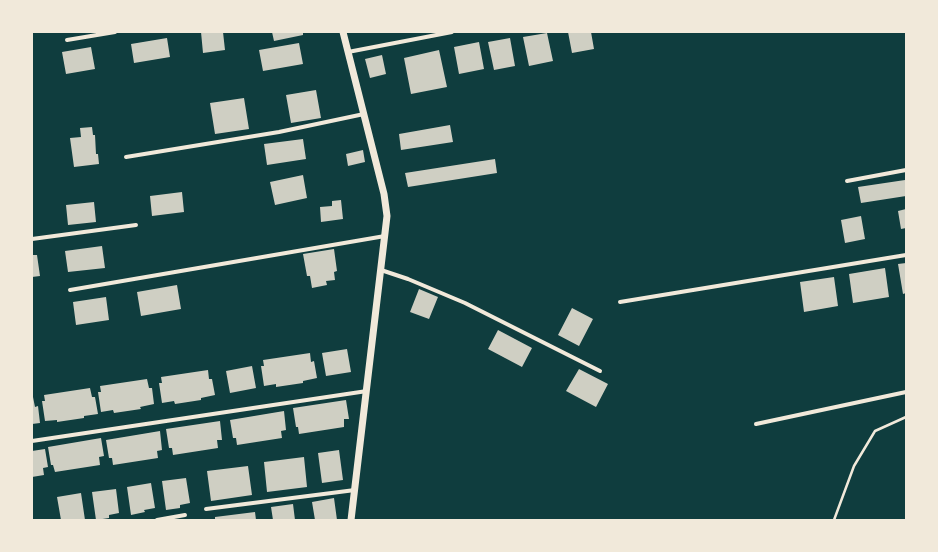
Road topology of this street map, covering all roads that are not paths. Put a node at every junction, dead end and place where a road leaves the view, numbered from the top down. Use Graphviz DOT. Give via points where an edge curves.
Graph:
graph roads {
  1 [pos="115,32"];
  2 [pos="343,32"];
  3 [pos="452,32"];
  4 [pos="67,40"];
  5 [pos="348,52"];
  6 [pos="364,114"];
  7 [pos="126,157"];
  8 [pos="906,170"];
  9 [pos="847,181"];
  10 [pos="136,225"];
  11 [pos="385,236"];
  12 [pos="32,239"];
  13 [pos="906,255"];
  14 [pos="381,270"];
  15 [pos="70,290"];
  16 [pos="620,302"];
  17 [pos="600,371"];
  18 [pos="366,391"];
  19 [pos="906,392"];
  20 [pos="756,424"];
  21 [pos="32,441"];
  22 [pos="355,490"];
  23 [pos="206,509"];
  24 [pos="185,515"];
  25 [pos="157,520"];
  26 [pos="351,520"];
  1 -- 4 [label="street"];
  2 -- 5 [label="street"];
  3 -- 5 [label="street"];
  5 -- 6 [label="street"];
  6 -- 7 [label="street" via="280,132"];
  6 -- 11 [label="street" via="384,194"];
  8 -- 9 [label="street"];
  10 -- 12 [label="street"];
  11 -- 14 [label="street"];
  11 -- 15 [label="street"];
  13 -- 16 [label="street"];
  14 -- 17 [label="street" via="465,302"];
  14 -- 18 [label="street"];
  18 -- 21 [label="street"];
  18 -- 22 [label="street"];
  19 -- 20 [label="street"];
  22 -- 23 [label="street"];
  22 -- 26 [label="street"];
  24 -- 25 [label="street"];
}
